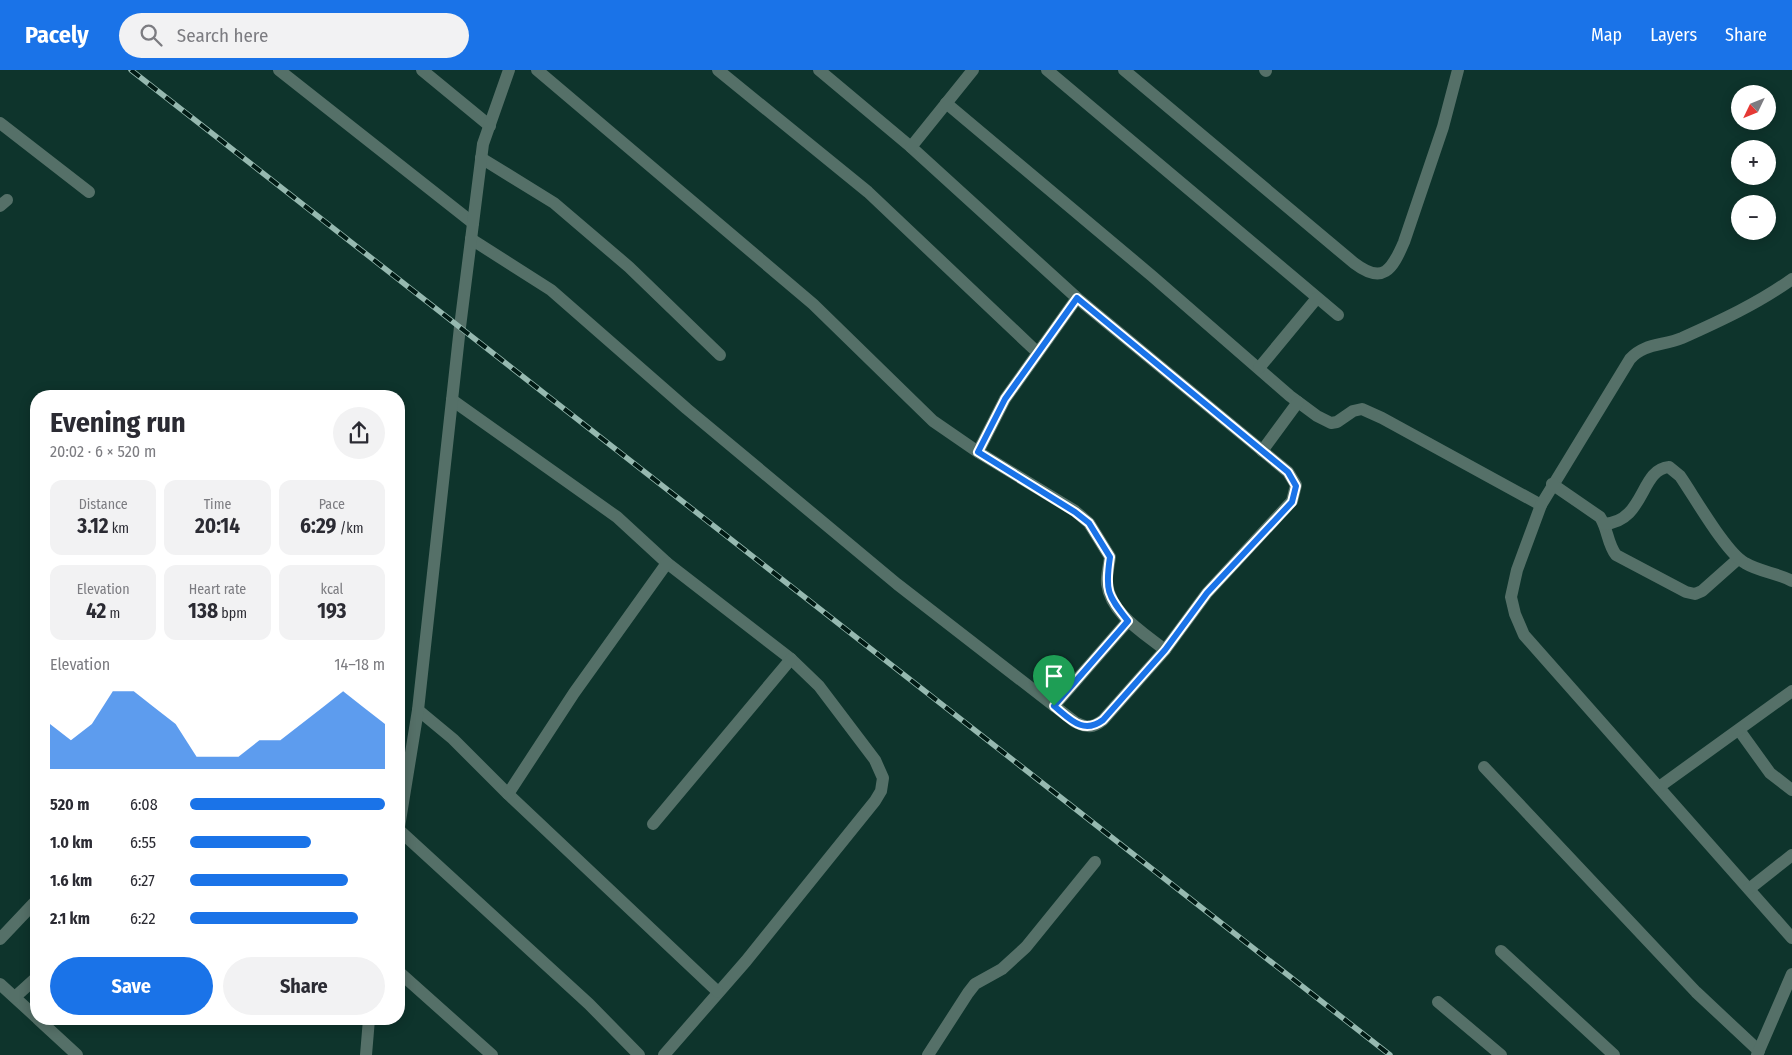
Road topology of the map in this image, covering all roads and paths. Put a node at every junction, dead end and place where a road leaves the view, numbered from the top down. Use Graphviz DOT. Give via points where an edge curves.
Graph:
graph roads {
  1 [pos="279,70"];
  2 [pos="422,70"];
  3 [pos="509,70"];
  4 [pos="537,70"];
  5 [pos="718,70"];
  6 [pos="819,70"];
  7 [pos="1047,70"];
  8 [pos="1124,70"];
  9 [pos="1458,70"];
  10 [pos="971,71"];
  11 [pos="946,103"];
  12 [pos="0,123"];
  13 [pos="490,126"];
  14 [pos="910,148"];
  15 [pos="482,158"];
  16 [pos="89,192"];
  17 [pos="473,223"];
  18 [pos="471,239"];
  19 [pos="1792,279"];
  20 [pos="1077,298"];
  21 [pos="1317,298"];
  22 [pos="1338,316"];
  23 [pos="1037,352"];
  24 [pos="720,355"];
  25 [pos="1258,368"];
  26 [pos="452,400"];
  27 [pos="1298,402"];
  28 [pos="1262,451"];
  29 [pos="978,452"];
  30 [pos="1552,484"];
  31 [pos="1541,505"];
  32 [pos="1604,524"];
  33 [pos="1738,559"];
  34 [pos="667,563"];
  35 [pos="1792,581"];
  36 [pos="1128,621"];
  37 [pos="1165,650"];
  38 [pos="791,659"];
  39 [pos="1792,692"];
  40 [pos="1054,706"];
  41 [pos="418,710"];
  42 [pos="1739,730"];
  43 [pos="1484,767"];
  44 [pos="1659,787"];
  45 [pos="1792,790"];
  46 [pos="405,791"];
  47 [pos="508,794"];
  48 [pos="653,824"];
  49 [pos="405,835"];
  50 [pos="1792,855"];
  51 [pos="1095,862"];
  52 [pos="1749,889"];
  53 [pos="30,906"];
  54 [pos="0,938"];
  55 [pos="1792,938"];
  56 [pos="1501,950"];
  57 [pos="1792,974"];
  58 [pos="405,977"];
  59 [pos="30,983"];
  60 [pos="0,984"];
  61 [pos="718,992"];
  62 [pos="15,997"];
  63 [pos="1438,1002"];
  64 [pos="30,1011"];
  65 [pos="45,1025"];
  66 [pos="368,1025"];
  67 [pos="1758,1053"];
  68 [pos="77,1055"];
  69 [pos="366,1055"];
  70 [pos="492,1055"];
  71 [pos="639,1055"];
  72 [pos="664,1055"];
  73 [pos="928,1055"];
  74 [pos="1501,1055"];
  75 [pos="1614,1055"];
  1 -- 17 [label="street"];
  2 -- 13 [label="street"];
  3 -- 13 [label="street"];
  4 -- 29 [label="street" via="813,304 933,421"];
  5 -- 23 [label="street" via="868,192"];
  6 -- 14 [label="street"];
  7 -- 21 [label="street"];
  8 -- 9 [label="street" via="1354,263 1377,275 1396,260 1404,242 1444,126"];
  10 -- 11 [label="street"];
  11 -- 14 [label="street"];
  11 -- 25 [label="street"];
  12 -- 16 [label="street"];
  13 -- 15 [label="street"];
  14 -- 20 [label="street"];
  15 -- 17 [label="street"];
  15 -- 24 [label="street" via="554,203 630,267"];
  17 -- 18 [label="street"];
  18 -- 26 [label="street"];
  18 -- 40 [label="street" via="551,290 896,584"];
  19 -- 30 [label="street" via="1752,304 1681,339 1638,350"];
  20 -- 23 [label="street"];
  20 -- 28 [label="street"];
  21 -- 22 [label="street"];
  21 -- 25 [label="street"];
  23 -- 29 [label="street" via="1005,399"];
  25 -- 27 [label="street"];
  26 -- 34 [label="street" via="617,517"];
  26 -- 41 [label="street"];
  27 -- 28 [label="street"];
  27 -- 31 [label="street" via="1331,423 1353,411 1362,410 1382,418"];
  28 -- 37 [label="street" via="1288,472 1296,486 1292,502 1207,593"];
  29 -- 36 [label="street" via="1089,523 1110,557 1106,582 1108,593"];
  30 -- 31 [label="street"];
  30 -- 32 [label="street" via="1600,517"];
  31 -- 44 [label="street" via="1511,597 1515,614 1524,635"];
  32 -- 33 [label="street" via="1606,538 1616,555 1686,592 1695,594 1702,591"];
  32 -- 33 [label="street" via="1617,523 1628,516 1658,471 1669,467 1680,476"];
  33 -- 35 [label="street"];
  34 -- 38 [label="street"];
  34 -- 47 [label="street" via="574,693"];
  36 -- 37 [label="street"];
  36 -- 40 [label="street"];
  37 -- 40 [label="street" via="1094,727 1075,722"];
  38 -- 48 [label="street"];
  38 -- 61 [label="street" via="819,686 875,760 883,778 881,791"];
  39 -- 42 [label="street"];
  41 -- 46 [label="street"];
  41 -- 47 [label="street" via="453,739"];
  42 -- 44 [label="street"];
  42 -- 45 [label="street" via="1770,773"];
  43 -- 67 [label="street" via="1696,992"];
  44 -- 52 [label="street"];
  47 -- 61 [label="street"];
  49 -- 71 [label="street" via="589,1004"];
  50 -- 52 [label="street"];
  51 -- 73 [label="street" via="1026,947 1002,969 975,984"];
  52 -- 55 [label="street"];
  53 -- 54 [label="street"];
  56 -- 75 [label="street"];
  57 -- 67 [label="street"];
  58 -- 70 [label="street"];
  59 -- 62 [label="street"];
  60 -- 62 [label="street"];
  61 -- 72 [label="street"];
  62 -- 64 [label="street"];
  63 -- 74 [label="street"];
  65 -- 68 [label="street"];
  66 -- 69 [label="street"];
}
